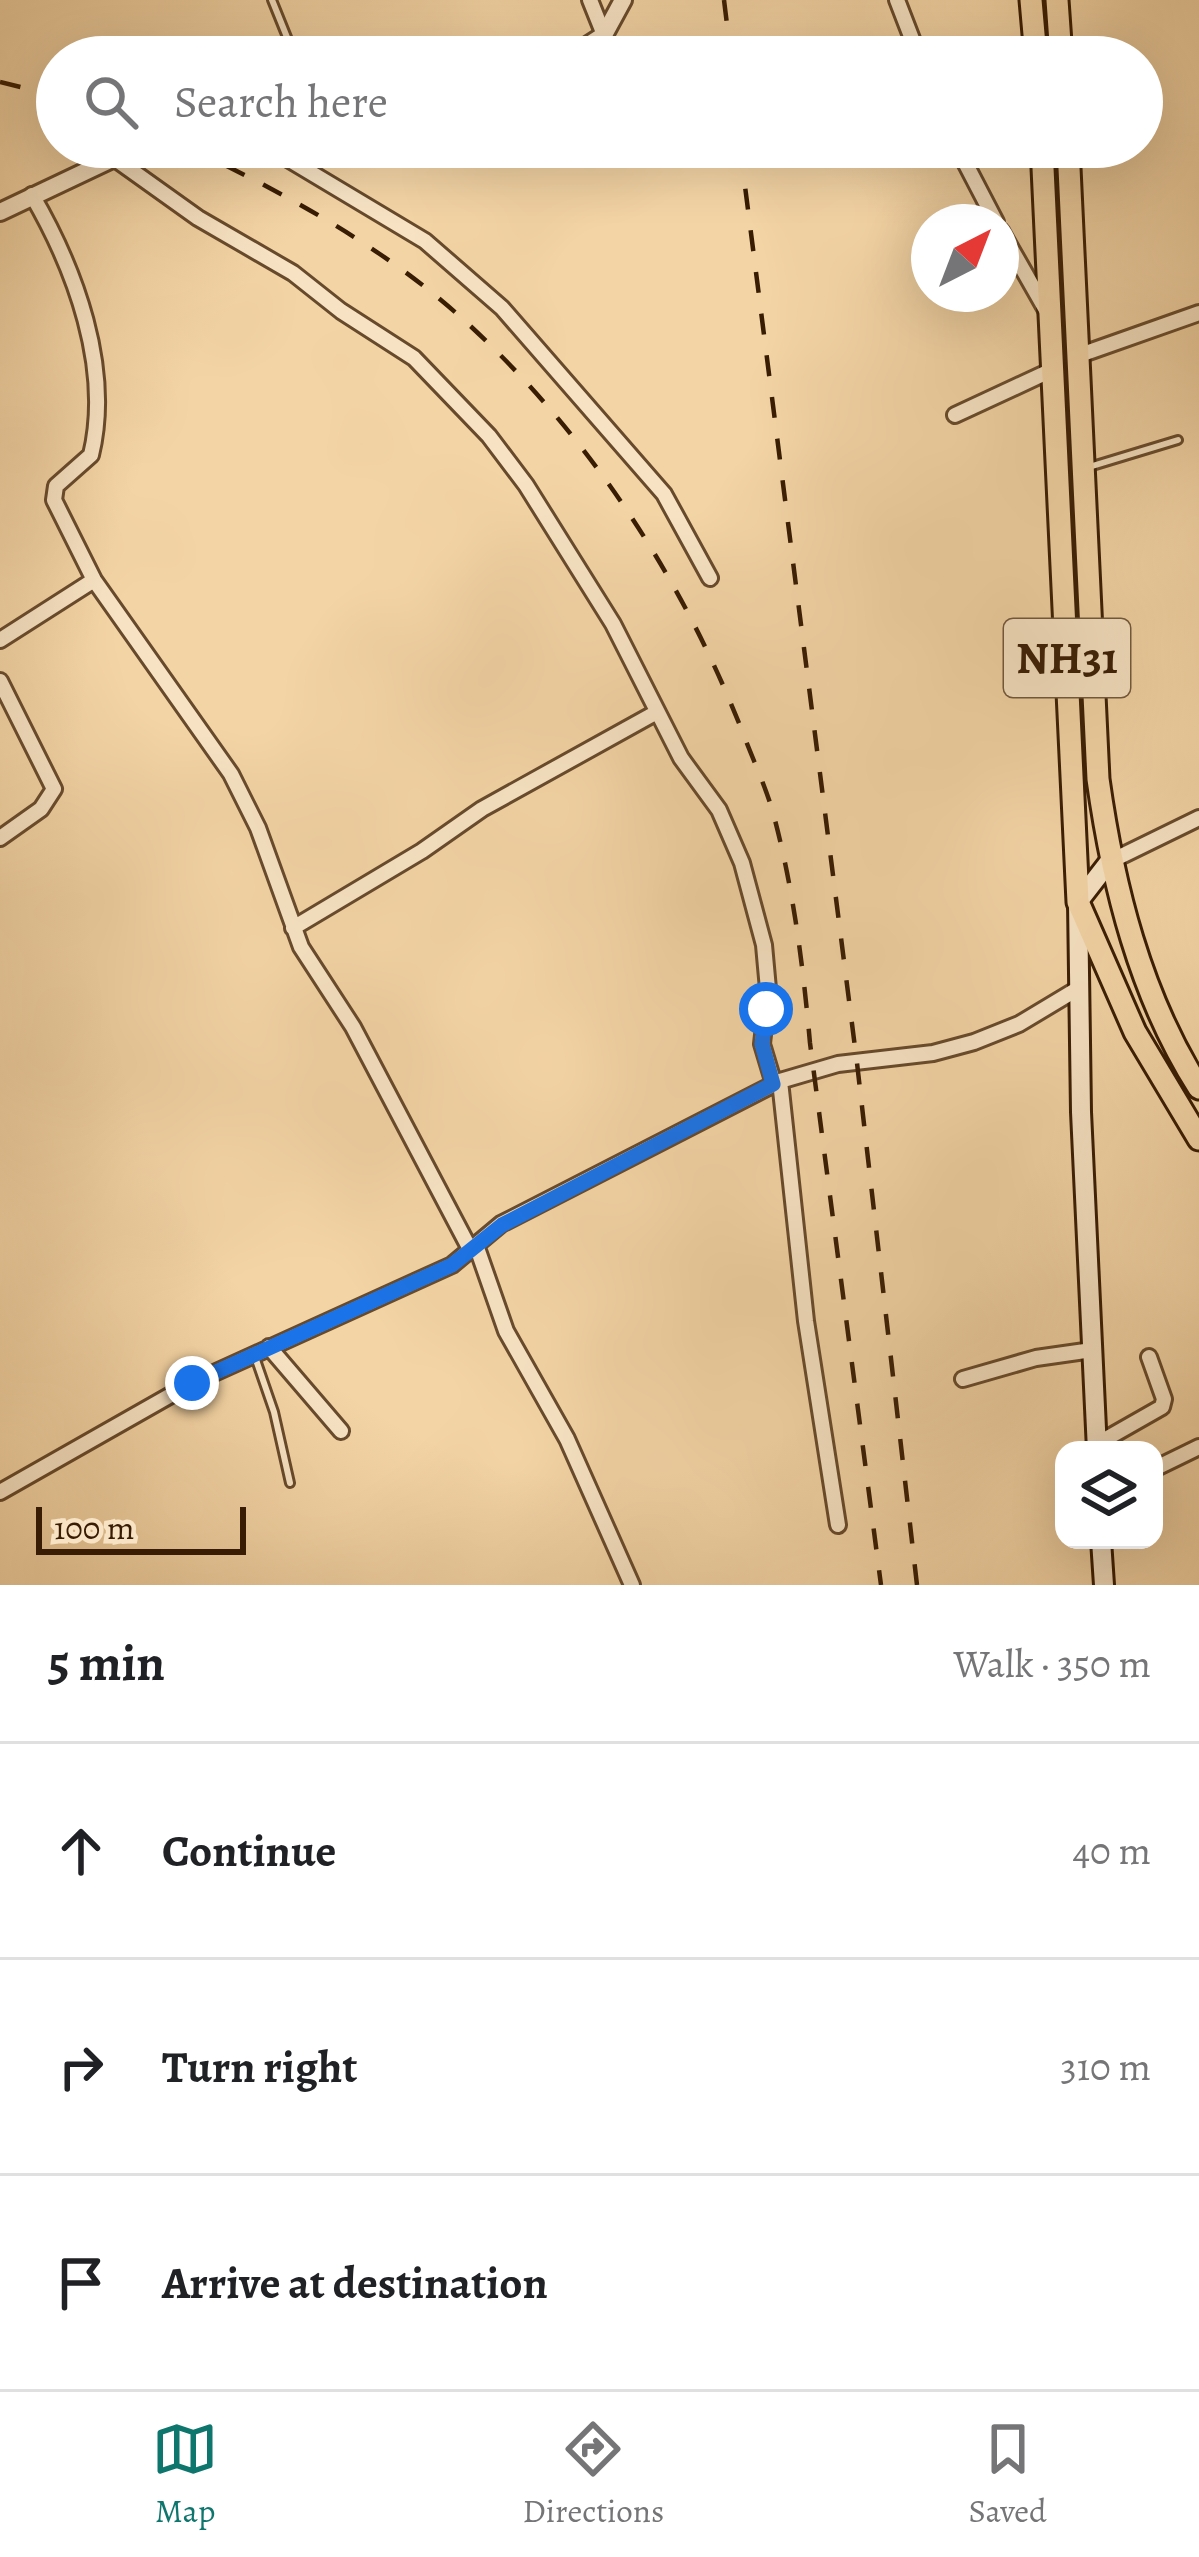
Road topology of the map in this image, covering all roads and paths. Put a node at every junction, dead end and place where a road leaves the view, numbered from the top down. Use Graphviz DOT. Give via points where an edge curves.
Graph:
graph roads {
  1 [pos="272,0"];
  2 [pos="590,0"];
  3 [pos="623,0"];
  4 [pos="897,0"];
  5 [pos="1031,0"];
  6 [pos="1057,0"];
  7 [pos="604,34"];
  8 [pos="287,36"];
  9 [pos="601,36"];
  10 [pos="911,36"];
  11 [pos="1034,36"];
  12 [pos="1060,36"];
  13 [pos="92,168"];
  14 [pos="128,168"];
  15 [pos="303,168"];
  16 [pos="968,168"];
  17 [pos="1043,168"];
  18 [pos="1069,168"];
  19 [pos="32,195"];
  20 [pos="987,204"];
  21 [pos="0,212"];
  22 [pos="1019,262"];
  23 [pos="1199,313"];
  24 [pos="1053,322"];
  25 [pos="1079,355"];
  26 [pos="1055,369"];
  27 [pos="956,416"];
  28 [pos="1178,440"];
  29 [pos="1084,468"];
  30 [pos="710,578"];
  31 [pos="94,580"];
  32 [pos="0,640"];
  33 [pos="0,681"];
  34 [pos="657,712"];
  35 [pos="1199,818"];
  36 [pos="0,838"];
  37 [pos="1109,862"];
  38 [pos="1078,902"];
  39 [pos="293,928"];
  40 [pos="1079,988"];
  41 [pos="777,1083"];
  42 [pos="1199,1088"];
  43 [pos="1199,1139"];
  44 [pos="474,1248"];
  45 [pos="269,1347"];
  46 [pos="1092,1350"];
  47 [pos="253,1354"];
  48 [pos="1149,1357"];
  49 [pos="963,1379"];
  50 [pos="341,1431"];
  51 [pos="1097,1441"];
  52 [pos="1107,1441"];
  53 [pos="1199,1447"];
  54 [pos="1163,1465"];
  55 [pos="290,1483"];
  56 [pos="0,1492"];
  57 [pos="838,1525"];
  58 [pos="1102,1549"];
  59 [pos="632,1585"];
  60 [pos="1104,1585"];
  1 -- 8 [label="lane"];
  2 -- 7 [label="street"];
  3 -- 7 [label="street"];
  4 -- 10 [label="street"];
  5 -- 11 [label="highway"];
  6 -- 12 [label="highway"];
  7 -- 9 [label="street"];
  13 -- 19 [label="street"];
  14 -- 34 [label="street" via="293,273 442,382 573,556"];
  15 -- 30 [label="street" via="425,241 502,308 664,494"];
  16 -- 20 [label="street"];
  17 -- 24 [label="highway, NH31"];
  18 -- 25 [label="highway, NH31"];
  19 -- 21 [label="street"];
  19 -- 31 [label="street" via="78,291 90,348 92,455 53,494"];
  22 -- 24 [label="street"];
  23 -- 25 [label="street"];
  24 -- 26 [label="highway, NH31"];
  25 -- 29 [label="highway, NH31"];
  26 -- 27 [label="street"];
  26 -- 38 [label="highway, NH31"];
  28 -- 29 [label="lane"];
  29 -- 37 [label="highway, NH31"];
  31 -- 32 [label="street"];
  31 -- 39 [label="street" via="231,774"];
  33 -- 36 [label="street" via="54,789 41,809"];
  34 -- 39 [label="street"];
  34 -- 41 [label="street" via="719,810 752,891 767,966 762,1044"];
  35 -- 37 [label="street"];
  37 -- 38 [label="main road"];
  37 -- 42 [label="highway, NH31" via="1146,979"];
  38 -- 40 [label="main road"];
  38 -- 43 [label="highway, NH31" via="1135,1032"];
  39 -- 44 [label="street"];
  40 -- 41 [label="street" via="974,1042 838,1064"];
  40 -- 46 [label="main road"];
  41 -- 44 [label="street" via="502,1225"];
  41 -- 57 [label="street"];
  44 -- 45 [label="street"];
  44 -- 59 [label="street" via="506,1331 567,1438"];
  45 -- 47 [label="street"];
  45 -- 50 [label="street"];
  46 -- 49 [label="street"];
  46 -- 51 [label="main road"];
  47 -- 55 [label="lane"];
  47 -- 56 [label="street"];
  48 -- 52 [label="street" via="1162,1407"];
  53 -- 54 [label="street"];
  58 -- 60 [label="main road"];
}
